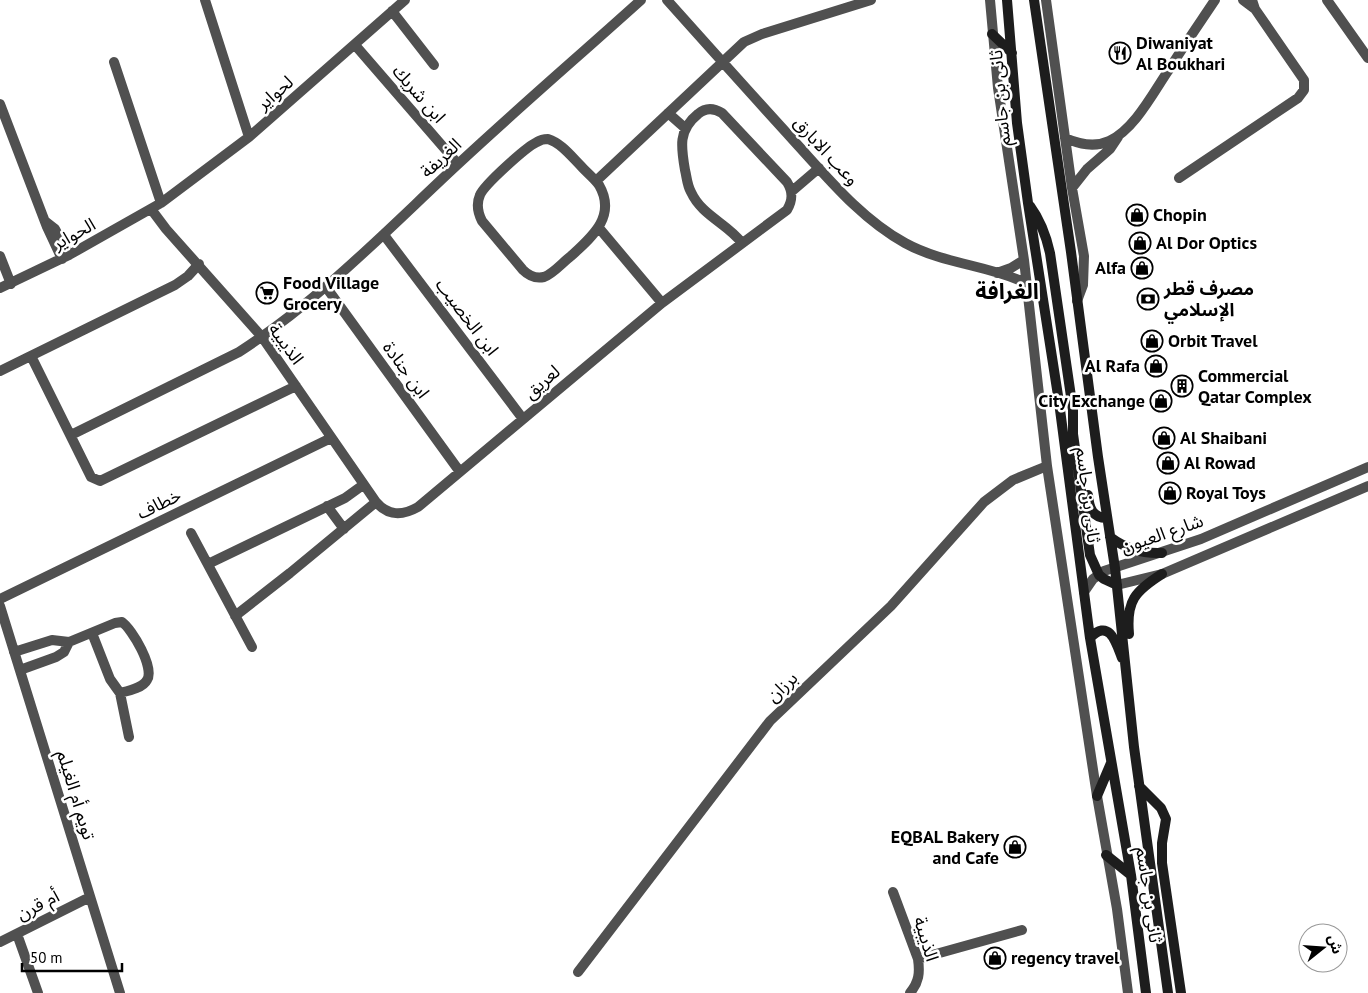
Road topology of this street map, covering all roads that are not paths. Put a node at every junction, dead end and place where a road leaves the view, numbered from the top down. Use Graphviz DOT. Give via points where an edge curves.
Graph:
graph roads {
  1 [pos="205,0"];
  2 [pos="405,0"];
  3 [pos="641,0"];
  4 [pos="667,0"];
  5 [pos="871,0"];
  6 [pos="990,0"];
  7 [pos="1007,0"];
  8 [pos="1034,0"];
  9 [pos="1046,0"];
  10 [pos="1215,0"];
  11 [pos="1243,0"];
  12 [pos="1327,0"];
  13 [pos="1253,4"];
  14 [pos="392,12"];
  15 [pos="992,34"];
  16 [pos="355,45"];
  17 [pos="1012,53"];
  18 [pos="1368,58"];
  19 [pos="114,62"];
  20 [pos="722,62"];
  21 [pos="434,65"];
  22 [pos="0,104"];
  23 [pos="668,113"];
  24 [pos="685,128"];
  25 [pos="1118,136"];
  26 [pos="249,137"];
  27 [pos="1065,138"];
  28 [pos="458,164"];
  29 [pos="819,168"];
  30 [pos="1179,178"];
  31 [pos="596,181"];
  32 [pos="1072,188"];
  33 [pos="792,192"];
  34 [pos="161,203"];
  35 [pos="1028,203"];
  36 [pos="151,209"];
  37 [pos="599,228"];
  38 [pos="384,234"];
  39 [pos="742,243"];
  40 [pos="0,256"];
  41 [pos="66,257"];
  42 [pos="1024,260"];
  43 [pos="199,264"];
  44 [pos="996,273"];
  45 [pos="11,284"];
  46 [pos="1026,284"];
  47 [pos="326,287"];
  48 [pos="0,288"];
  49 [pos="1077,301"];
  50 [pos="662,303"];
  51 [pos="262,337"];
  52 [pos="31,356"];
  53 [pos="0,371"];
  54 [pos="296,386"];
  55 [pos="1073,410"];
  56 [pos="523,419"];
  57 [pos="71,435"];
  58 [pos="331,438"];
  59 [pos="1047,466"];
  60 [pos="1368,467"];
  61 [pos="460,472"];
  62 [pos="363,485"];
  63 [pos="1368,486"];
  64 [pos="376,502"];
  65 [pos="328,506"];
  66 [pos="1107,518"];
  67 [pos="344,529"];
  68 [pos="191,534"];
  69 [pos="1110,537"];
  70 [pos="1162,553"];
  71 [pos="208,564"];
  72 [pos="1115,568"];
  73 [pos="1162,574"];
  74 [pos="1099,575"];
  75 [pos="1117,585"];
  76 [pos="1084,592"];
  77 [pos="0,599"];
  78 [pos="0,606"];
  79 [pos="235,616"];
  80 [pos="92,633"];
  81 [pos="1090,638"];
  82 [pos="69,642"];
  83 [pos="252,647"];
  84 [pos="14,652"];
  85 [pos="1127,668"];
  86 [pos="20,670"];
  87 [pos="120,693"];
  88 [pos="129,737"];
  89 [pos="1134,747"];
  90 [pos="1112,762"];
  91 [pos="1139,786"];
  92 [pos="1097,796"];
  93 [pos="1106,855"];
  94 [pos="1131,875"];
  95 [pos="893,892"];
  96 [pos="90,896"];
  97 [pos="1022,930"];
  98 [pos="16,934"];
  99 [pos="0,942"];
  100 [pos="918,959"];
  101 [pos="578,972"];
  102 [pos="38,993"];
  103 [pos="120,993"];
  104 [pos="910,993"];
  105 [pos="1128,993"];
  106 [pos="1146,993"];
  107 [pos="1168,993"];
  108 [pos="1181,993"];
  1 -- 26 [label="street"];
  2 -- 14 [label="street, لحواير"];
  3 -- 28 [label="street, الغريفة"];
  4 -- 20 [label="street, وعب الابارق"];
  5 -- 20 [label="street" via="753,37"];
  6 -- 15 [label="street, ثانى بن جاسم"];
  7 -- 17 [label="main road, ثانى بن جاسم"];
  8 -- 49 [label="main road, ثانى بن جاسم"];
  9 -- 27 [label="street, ثانى بن جاسم"];
  10 -- 25 [label="street" via="1135,119"];
  11 -- 13 [label="street"];
  12 -- 18 [label="street"];
  13 -- 30 [label="street" via="1304,80 1304,90 1298,98"];
  14 -- 16 [label="street, لحواير"];
  14 -- 21 [label="street"];
  15 -- 17 [label="main road"];
  15 -- 42 [label="street, ثانى بن جاسم"];
  16 -- 26 [label="street, لحواير"];
  16 -- 28 [label="street, ابن شريك"];
  17 -- 35 [label="main road, ثانى بن جاسم"];
  19 -- 34 [label="street"];
  20 -- 23 [label="street"];
  20 -- 29 [label="street, وعب الابارق"];
  22 -- 41 [label="street" via="45,221"];
  23 -- 24 [label="street"];
  23 -- 31 [label="street"];
  24 -- 33 [label="street" via="702,111 710,108 719,111 787,182"];
  24 -- 39 [label="street" via="682,153 688,187 702,210 733,232"];
  25 -- 27 [label="street" via="1098,145"];
  25 -- 32 [label="street" via="1110,149 1087,169"];
  26 -- 34 [label="street, لحواير"];
  27 -- 32 [label="street, ثانى بن جاسم"];
  28 -- 38 [label="street, الغريفة"];
  29 -- 33 [label="street"];
  29 -- 44 [label="street, وعب الابارق" via="863,212 904,243 950,262"];
  31 -- 37 [label="street" via="604,204"];
  31 -- 37 [label="street" via="560,145 543,139 530,146 483,190 478,208 482,221 523,270 537,278 548,275"];
  32 -- 49 [label="street, ثانى بن جاسم" via="1084,256"];
  33 -- 39 [label="street, لعريق" via="787,210"];
  34 -- 36 [label="street, الحواير"];
  35 -- 55 [label="main road" via="1039,218 1050,253"];
  35 -- 76 [label="main road, ثانى بن جاسم"];
  36 -- 41 [label="street, الحواير"];
  36 -- 43 [label="street, الذيبية"];
  37 -- 50 [label="street"];
  38 -- 47 [label="street, الغريفة"];
  38 -- 56 [label="street, ابن الخصيب"];
  39 -- 50 [label="street, لعريق"];
  40 -- 45 [label="street"];
  41 -- 45 [label="street, الحواير"];
  42 -- 44 [label="street"];
  42 -- 46 [label="street, ثانى بن جاسم"];
  43 -- 51 [label="street, الذيبية"];
  43 -- 52 [label="street" via="175,285"];
  44 -- 46 [label="street, وعب الابارق"];
  45 -- 48 [label="street, الحواير"];
  46 -- 59 [label="street, ثانى بن جاسم"];
  47 -- 51 [label="street, الغريفة"];
  47 -- 61 [label="street, ابن جنادة"];
  49 -- 66 [label="main road, ثانى بن جاسم"];
  50 -- 56 [label="street, لعريق"];
  51 -- 54 [label="street, الذيبية"];
  51 -- 57 [label="street, الغريفة" via="239,352"];
  52 -- 53 [label="street"];
  52 -- 57 [label="street"];
  54 -- 57 [label="street" via="103,481 91,477"];
  54 -- 58 [label="street, الذيبية"];
  55 -- 66 [label="main road" via="1079,428 1089,506 1096,515"];
  55 -- 74 [label="main road" via="1073,434 1089,548"];
  56 -- 61 [label="street, لعريق"];
  58 -- 62 [label="street, الذيبية"];
  58 -- 77 [label="street, خطاف"];
  59 -- 92 [label="street, ثانى بن جاسم"];
  59 -- 101 [label="street, برزان" via="1012,480 984,502 891,606 770,721"];
  60 -- 70 [label="street, شارع العيون"];
  61 -- 64 [label="street, لعريق" via="409,512 388,512"];
  62 -- 64 [label="street, لعريق"];
  62 -- 65 [label="street"];
  63 -- 73 [label="street, شارع العيون"];
  64 -- 67 [label="street"];
  65 -- 67 [label="street"];
  65 -- 71 [label="street"];
  66 -- 69 [label="main road, ثانى بن جاسم"];
  67 -- 79 [label="street"];
  68 -- 71 [label="street"];
  69 -- 70 [label="main road" via="1134,551"];
  69 -- 72 [label="main road, ثانى بن جاسم"];
  70 -- 72 [label="street, شارع العيون"];
  71 -- 79 [label="street"];
  72 -- 74 [label="street, شارع العيون"];
  72 -- 75 [label="main road, ثانى بن جاسم"];
  73 -- 75 [label="street, شارع العيون"];
  73 -- 89 [label="main road" via="1142,587 1128,609 1136,715"];
  74 -- 75 [label="main road"];
  74 -- 76 [label="street, شارع العيون"];
  75 -- 85 [label="main road, ثانى بن جاسم"];
  76 -- 81 [label="main road, ثانى بن جاسم"];
  78 -- 84 [label="street, تويم أم الغيلم"];
  79 -- 83 [label="street"];
  80 -- 82 [label="street"];
  80 -- 87 [label="street" via="110,679"];
  80 -- 87 [label="street" via="122,622 132,631 145,656 150,673 148,680"];
  81 -- 85 [label="main road" via="1100,630 1109,632"];
  81 -- 90 [label="main road, ثانى بن جاسم"];
  82 -- 84 [label="street" via="52,640"];
  82 -- 86 [label="street" via="64,652 56,657"];
  84 -- 86 [label="street, تويم أم الغيلم"];
  85 -- 89 [label="main road, ثانى بن جاسم"];
  86 -- 96 [label="street, تويم أم الغيلم"];
  87 -- 88 [label="street"];
  89 -- 91 [label="main road, ثانى بن جاسم"];
  90 -- 92 [label="main road"];
  90 -- 94 [label="main road, ثانى بن جاسم"];
  91 -- 107 [label="main road"];
  91 -- 108 [label="main road, ثانى بن جاسم" via="1161,808 1166,819 1162,863"];
  92 -- 93 [label="street, ثانى بن جاسم"];
  93 -- 94 [label="main road"];
  93 -- 105 [label="street, ثانى بن جاسم"];
  94 -- 106 [label="main road, ثانى بن جاسم"];
  95 -- 100 [label="street, الذيبية"];
  96 -- 98 [label="street, أم قرن"];
  96 -- 103 [label="street, تويم أم الغيلم"];
  97 -- 100 [label="street"];
  98 -- 99 [label="street, أم قرن"];
  98 -- 102 [label="street"];
  100 -- 104 [label="street, الذيبية" via="918,983"];
}
